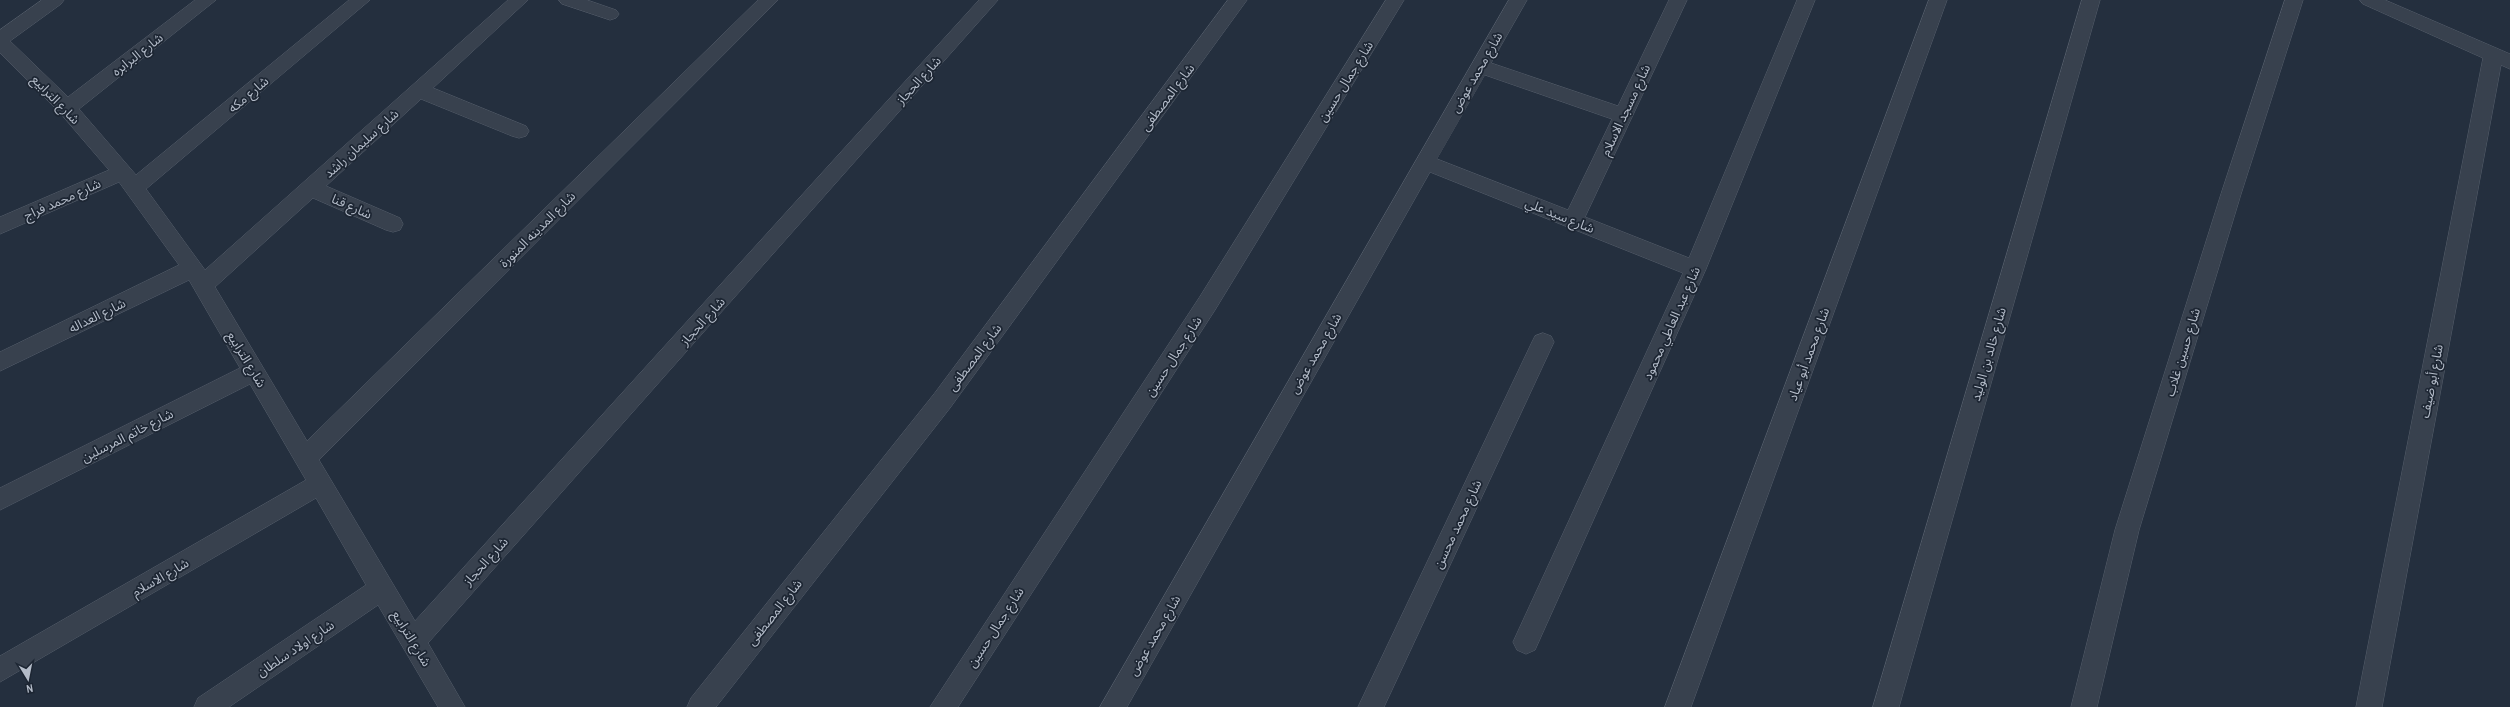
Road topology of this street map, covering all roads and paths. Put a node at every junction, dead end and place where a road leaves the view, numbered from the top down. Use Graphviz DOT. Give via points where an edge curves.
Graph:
graph roads {
  1 [pos="55,0"];
  2 [pos="207,0"];
  3 [pos="361,0"];
  4 [pos="519,0"];
  5 [pos="568,0"];
  6 [pos="989,0"];
  7 [pos="1238,0"];
  8 [pos="1395,0"];
  9 [pos="1518,0"];
  10 [pos="1678,0"];
  11 [pos="1806,0"];
  12 [pos="1938,0"];
  13 [pos="2091,0"];
  14 [pos="2294,0"];
  15 [pos="764,1"];
  16 [pos="2379,2"];
  17 [pos="610,14"];
  18 [pos="0,40"];
  19 [pos="2502,59"];
  20 [pos="1480,66"];
  21 [pos="418,90"];
  22 [pos="67,108"];
  23 [pos="1622,115"];
  24 [pos="519,131"];
  25 [pos="1425,162"];
  26 [pos="129,180"];
  27 [pos="310,188"];
  28 [pos="1573,220"];
  29 [pos="393,224"];
  30 [pos="0,226"];
  31 [pos="1695,269"];
  32 [pos="198,276"];
  33 [pos="1543,342"];
  34 [pos="0,362"];
  35 [pos="254,370"];
  36 [pos="306,458"];
  37 [pos="321,483"];
  38 [pos="0,500"];
  39 [pos="382,588"];
  40 [pos="414,641"];
  41 [pos="1526,642"];
  42 [pos="0,670"];
  43 [pos="207,707"];
  44 [pos="452,707"];
  45 [pos="700,707"];
  46 [pos="943,707"];
  47 [pos="1113,707"];
  48 [pos="1371,707"];
  49 [pos="1678,707"];
  50 [pos="1886,707"];
  51 [pos="2084,707"];
  52 [pos="2369,707"];
  1 -- 18 [label="street"];
  2 -- 22 [label="street, شارع البرابره"];
  3 -- 26 [label="street, شارع مكه"];
  4 -- 21 [label="street, شارع سليمان راشد"];
  5 -- 17 [label="street"];
  6 -- 40 [label="street, شارع الحجاز"];
  7 -- 45 [label="street, شارع المصطفى" via="942,401"];
  8 -- 46 [label="street, شارع جمال حسين" via="1207,304"];
  9 -- 20 [label="street, شارع محمد عوض"];
  10 -- 23 [label="street, شارع مسجد الاسلام"];
  11 -- 31 [label="street, شارع عبد العاطي محمود"];
  12 -- 49 [label="street, شارع محمد أبو عياد"];
  13 -- 50 [label="street, شارع خالد بن الوليد"];
  14 -- 51 [label="street, شارع حسين غلاب" via="2127,530"];
  15 -- 36 [label="street, شارع المدينه المنورة"];
  16 -- 19 [label="street"];
  18 -- 22 [label="street, شارع الترابيع"];
  19 -- 52 [label="street, شارع أبو ضيف"];
  20 -- 23 [label="street"];
  20 -- 25 [label="street, شارع محمد عوض"];
  21 -- 24 [label="street"];
  21 -- 27 [label="street, شارع سليمان راشد"];
  22 -- 26 [label="street, شارع الترابيع"];
  23 -- 28 [label="street, شارع مسجد الاسلام"];
  25 -- 28 [label="street, شارع سيد علي"];
  25 -- 47 [label="street, شارع محمد عوض"];
  26 -- 30 [label="street, شارع محمد فراج"];
  26 -- 32 [label="street, شارع الترابيع"];
  27 -- 29 [label="street, شارع قنا"];
  27 -- 32 [label="street, شارع سليمان راشد"];
  28 -- 31 [label="street, شارع سيد علي"];
  31 -- 41 [label="street, شارع عبد العاطي محمود"];
  32 -- 34 [label="street, شارع العداله"];
  32 -- 35 [label="street, شارع الترابيع"];
  33 -- 48 [label="street, شارع محمد محسن"];
  35 -- 36 [label="street, شارع الترابيع"];
  35 -- 38 [label="street, شارع خاتم المرسلين"];
  36 -- 37 [label="street, شارع الترابيع"];
  37 -- 39 [label="street, شارع الترابيع"];
  37 -- 42 [label="street, شارع الاسلام"];
  39 -- 40 [label="street, شارع الترابيع"];
  39 -- 43 [label="street, شارع اولاد سلطان"];
  40 -- 44 [label="street, شارع الترابيع"];
}
